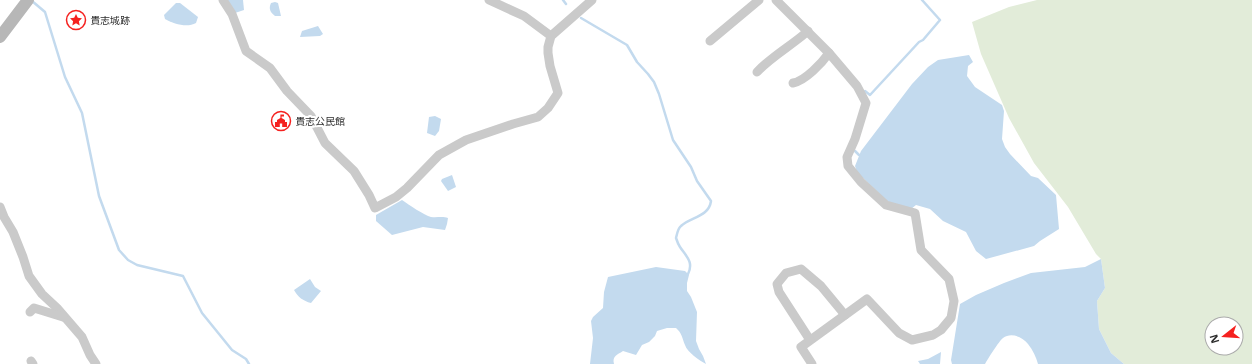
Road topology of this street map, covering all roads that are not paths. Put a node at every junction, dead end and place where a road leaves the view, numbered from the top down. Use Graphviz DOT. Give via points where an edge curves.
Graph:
graph roads {
  1 [pos="223,0"];
  2 [pos="489,0"];
  3 [pos="592,0"];
  4 [pos="759,0"];
  5 [pos="776,0"];
  6 [pos="27,2"];
  7 [pos="808,32"];
  8 [pos="551,36"];
  9 [pos="0,37"];
  10 [pos="710,41"];
  11 [pos="829,53"];
  12 [pos="757,72"];
  13 [pos="792,83"];
  14 [pos="0,207"];
  15 [pos="30,312"];
  16 [pos="845,315"];
  17 [pos="64,317"];
  18 [pos="810,340"];
  19 [pos="90,355"];
  20 [pos="85,364"];
  21 [pos="96,364"];
  22 [pos="812,364"];
  1 -- 8 [label="street" via="232,14 246,51 270,68 287,91 311,116 325,143 354,171 376,208 407,188 439,155 466,140 538,117 548,108 558,93 548,53"];
  2 -- 8 [label="street" via="524,16"];
  3 -- 8 [label="street"];
  4 -- 10 [label="street"];
  5 -- 7 [label="street"];
  6 -- 9 [label="main road"];
  7 -- 11 [label="street"];
  7 -- 12 [label="street" via="766,62"];
  11 -- 13 [label="street" via="823,62 798,82"];
  11 -- 16 [label="street" via="857,86 866,103 847,157 848,166 886,205 915,213 921,250 950,279 954,300 951,318 941,330 933,335 912,340 899,333 867,299"];
  14 -- 17 [label="street" via="13,232 29,276"];
  15 -- 17 [label="street" via="34,308"];
  16 -- 18 [label="street"];
  16 -- 18 [label="street" via="822,286 801,269 786,273 777,284 779,292"];
  17 -- 19 [label="street" via="82,337"];
  18 -- 22 [label="street" via="801,347"];
  19 -- 20 [label="street"];
  19 -- 21 [label="street"];
}
